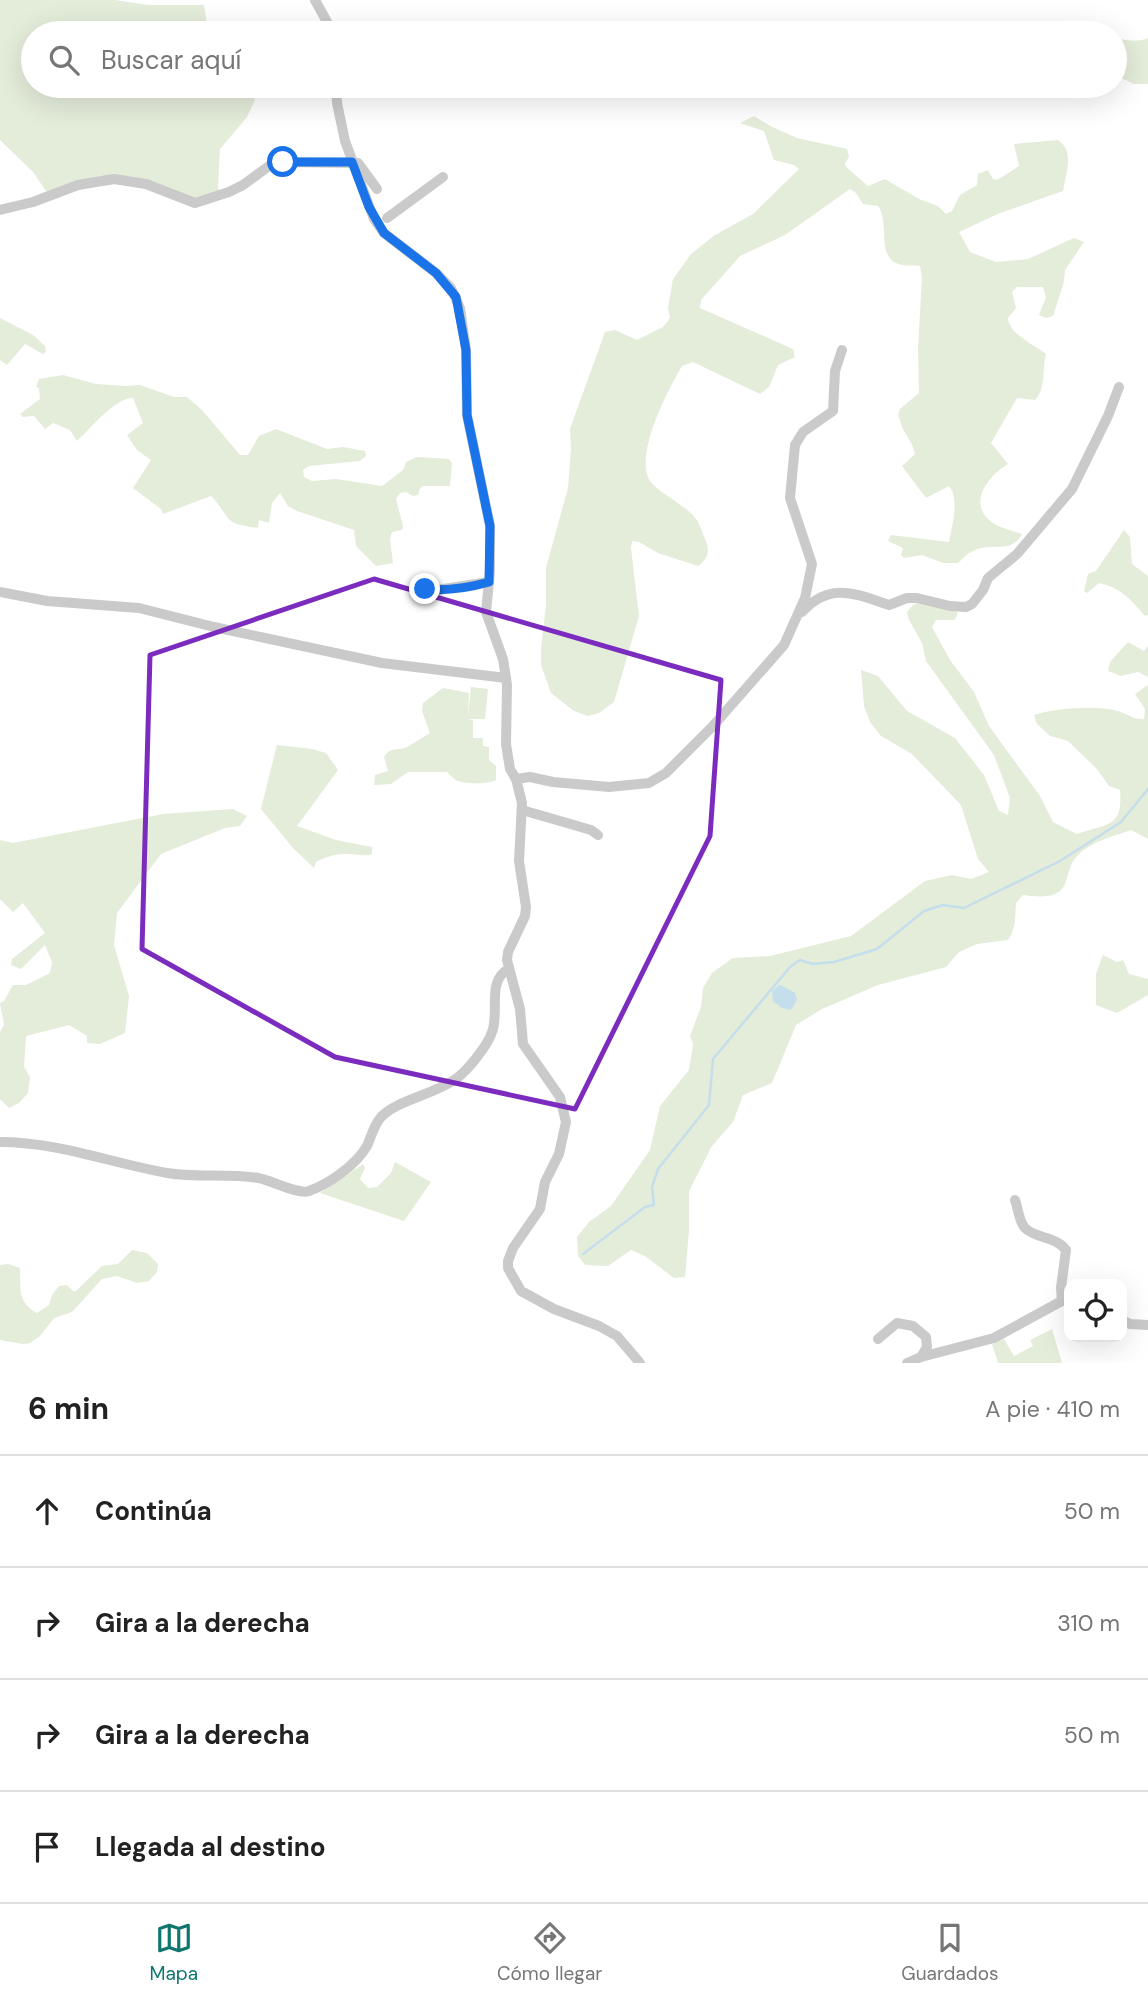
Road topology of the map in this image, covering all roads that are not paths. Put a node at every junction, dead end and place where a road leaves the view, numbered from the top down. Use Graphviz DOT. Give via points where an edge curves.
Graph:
graph roads {
  1 [pos="315,0"];
  2 [pos="326,21"];
  3 [pos="337,98"];
  4 [pos="352,162"];
  5 [pos="443,177"];
  6 [pos="377,188"];
  7 [pos="0,209"];
  8 [pos="387,218"];
  9 [pos="842,350"];
  10 [pos="1119,387"];
  11 [pos="489,582"];
  12 [pos="425,589"];
  13 [pos="0,592"];
  14 [pos="793,622"];
  15 [pos="506,678"];
  16 [pos="516,779"];
  17 [pos="522,810"];
  18 [pos="598,835"];
  19 [pos="509,969"];
  20 [pos="0,1142"];
  21 [pos="1015,1200"];
  22 [pos="1064,1296"];
  23 [pos="1064,1300"];
  24 [pos="1127,1322"];
  25 [pos="1148,1325"];
  26 [pos="878,1339"];
  27 [pos="921,1357"];
  28 [pos="640,1363"];
  29 [pos="907,1363"];
  1 -- 2 [label="street"];
  3 -- 4 [label="street"];
  4 -- 6 [label="street" via="358,163"];
  4 -- 7 [label="street" via="283,162 269,166 243,186 195,203 146,184 114,179"];
  4 -- 11 [label="street" via="384,233 436,273 456,297 466,350 467,415 490,526"];
  5 -- 8 [label="street"];
  9 -- 14 [label="street" via="835,371 833,411 799,436 794,453 790,498 812,565 805,598"];
  10 -- 14 [label="street" via="1072,489 1017,554 988,578 972,604 950,606 907,598 889,605 859,594 834,593 813,601"];
  11 -- 12 [label="street"];
  11 -- 15 [label="street" via="486,612"];
  13 -- 15 [label="street" via="47,601 139,608 382,663"];
  14 -- 16 [label="street" via="784,645 660,778 608,787 530,776"];
  15 -- 16 [label="street" via="506,744"];
  16 -- 17 [label="street"];
  17 -- 18 [label="street"];
  17 -- 19 [label="street" via="519,860 526,907 508,952"];
  19 -- 20 [label="street" via="500,975 495,990 493,1032 468,1067 455,1080 380,1118 350,1166 311,1190 303,1192 254,1177 163,1172 74,1150"];
  19 -- 28 [label="street" via="523,1044 560,1097 566,1122 540,1209 508,1261 511,1276 521,1290 554,1309 617,1336"];
  21 -- 22 [label="street" via="1026,1229 1066,1250"];
  23 -- 27 [label="street" via="994,1338"];
  24 -- 25 [label="street"];
  26 -- 27 [label="street" via="897,1323 905,1323 926,1336 927,1347"];
  27 -- 29 [label="street"];
}
